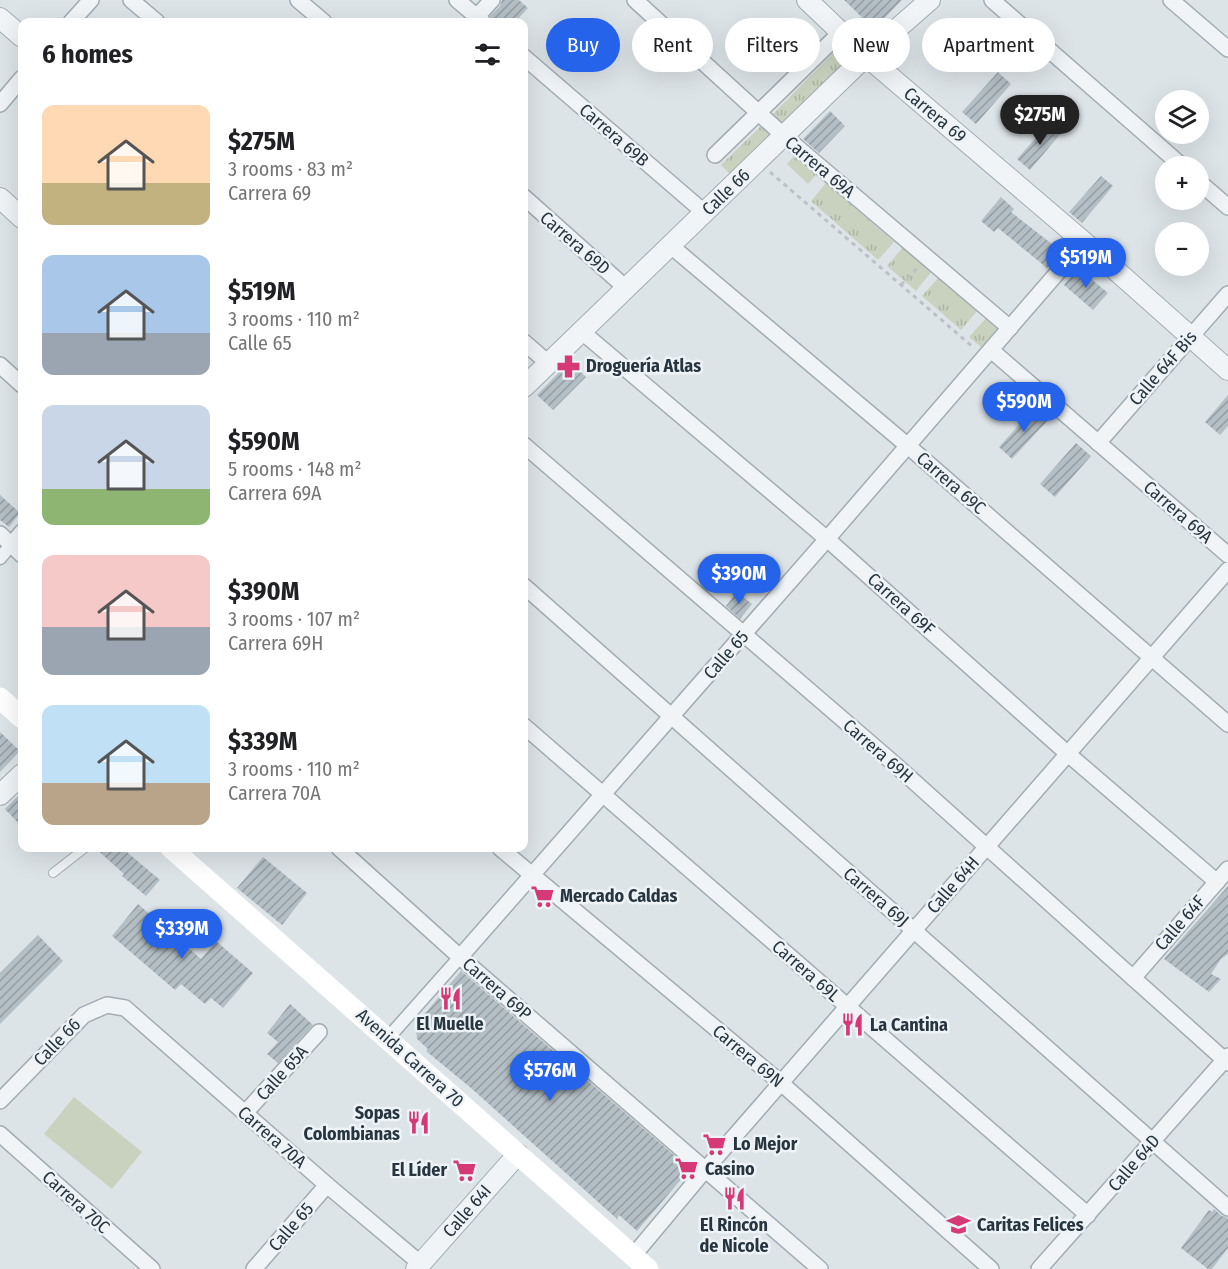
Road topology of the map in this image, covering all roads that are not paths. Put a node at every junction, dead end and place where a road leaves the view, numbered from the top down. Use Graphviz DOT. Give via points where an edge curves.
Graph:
graph roads {
  1 [pos="91,0"];
  2 [pos="131,0"];
  3 [pos="298,0"];
  4 [pos="457,0"];
  5 [pos="492,0"];
  6 [pos="634,0"];
  7 [pos="807,0"];
  8 [pos="930,0"];
  9 [pos="992,0"];
  10 [pos="1171,0"];
  11 [pos="0,18"];
  12 [pos="75,18"];
  13 [pos="152,18"];
  14 [pos="319,18"];
  15 [pos="474,18"];
  16 [pos="479,18"];
  17 [pos="909,18"];
  18 [pos="832,24"];
  19 [pos="18,34"];
  20 [pos="832,41"];
  21 [pos="1228,49"];
  22 [pos="528,60"];
  23 [pos="850,72"];
  24 [pos="885,72"];
  25 [pos="18,83"];
  26 [pos="0,104"];
  27 [pos="758,113"];
  28 [pos="784,136"];
  29 [pos="715,155"];
  30 [pos="1171,156"];
  31 [pos="1209,191"];
  32 [pos="0,198"];
  33 [pos="528,201"];
  34 [pos="1228,207"];
  35 [pos="705,213"];
  36 [pos="18,214"];
  37 [pos="1084,242"];
  38 [pos="671,246"];
  39 [pos="627,288"];
  40 [pos="1228,294"];
  41 [pos="1010,328"];
  42 [pos="581,331"];
  43 [pos="1190,338"];
  44 [pos="528,346"];
  45 [pos="988,354"];
  46 [pos="548,363"];
  47 [pos="0,365"];
  48 [pos="1228,370"];
  49 [pos="18,381"];
  50 [pos="528,383"];
  51 [pos="1098,443"];
  52 [pos="908,446"];
  53 [pos="528,448"];
  54 [pos="827,539"];
  55 [pos="11,545"];
  56 [pos="1228,555"];
  57 [pos="0,558"];
  58 [pos="1228,570"];
  59 [pos="528,590"];
  60 [pos="744,634"];
  61 [pos="1151,658"];
  62 [pos="0,698"];
  63 [pos="18,714"];
  64 [pos="671,717"];
  65 [pos="1228,724"];
  66 [pos="528,729"];
  67 [pos="1068,754"];
  68 [pos="18,778"];
  69 [pos="0,795"];
  70 [pos="603,795"];
  71 [pos="987,847"];
  72 [pos="81,852"];
  73 [pos="176,852"];
  74 [pos="343,852"];
  75 [pos="505,852"];
  76 [pos="1228,869"];
  77 [pos="53,873"];
  78 [pos="532,875"];
  79 [pos="1217,882"];
  80 [pos="914,931"];
  81 [pos="460,957"];
  82 [pos="1132,978"];
  83 [pos="848,1007"];
  84 [pos="125,1008"];
  85 [pos="319,1032"];
  86 [pos="388,1038"];
  87 [pos="1227,1059"];
  88 [pos="781,1083"];
  89 [pos="0,1101"];
  90 [pos="245,1113"];
  91 [pos="0,1134"];
  92 [pos="1153,1141"];
  93 [pos="518,1154"];
  94 [pos="705,1170"];
  95 [pos="327,1185"];
  96 [pos="1228,1208"];
  97 [pos="1088,1215"];
  98 [pos="641,1262"];
  99 [pos="419,1266"];
  100 [pos="152,1269"];
  101 [pos="254,1269"];
  102 [pos="820,1269"];
  103 [pos="991,1269"];
  104 [pos="1039,1269"];
  1 -- 12 [label="street"];
  2 -- 13 [label="street"];
  3 -- 14 [label="street"];
  4 -- 15 [label="street"];
  5 -- 16 [label="street"];
  6 -- 27 [label="street, Carrera 69A"];
  7 -- 18 [label="street, Carrera 69"];
  8 -- 17 [label="street, Calle 66"];
  9 -- 30 [label="street"];
  10 -- 21 [label="street"];
  11 -- 19 [label="street"];
  20 -- 27 [label="street, Calle 66"];
  22 -- 35 [label="street, Carrera 69B"];
  23 -- 28 [label="street, Calle 66"];
  24 -- 37 [label="street, Carrera 69"];
  25 -- 26 [label="street"];
  27 -- 28 [label="street, Carrera 69A"];
  27 -- 29 [label="street, Calle 66"];
  28 -- 35 [label="street, Calle 66"];
  28 -- 41 [label="street, Carrera 69A"];
  31 -- 34 [label="street"];
  32 -- 36 [label="street"];
  33 -- 39 [label="street, Carrera 69D"];
  35 -- 38 [label="street, Calle 66"];
  37 -- 41 [label="street, Calle 65"];
  37 -- 43 [label="street, Carrera 69"];
  38 -- 39 [label="street, Calle 66"];
  38 -- 52 [label="street, Carrera 69C"];
  39 -- 42 [label="street, Calle 66"];
  40 -- 43 [label="street, Calle 64F Bis"];
  41 -- 45 [label="street, Calle 65"];
  42 -- 46 [label="street, Calle 66"];
  42 -- 54 [label="street, Carrera 69F"];
  43 -- 48 [label="street, Carrera 69"];
  43 -- 51 [label="street, Calle 64F Bis"];
  44 -- 46 [label="street"];
  45 -- 51 [label="street, Carrera 69A"];
  45 -- 52 [label="street, Calle 65"];
  46 -- 50 [label="street, Calle 66"];
  47 -- 49 [label="street"];
  51 -- 56 [label="street, Carrera 69A"];
  52 -- 54 [label="street, Calle 65"];
  52 -- 61 [label="street, Carrera 69C"];
  53 -- 60 [label="street, Carrera 69H"];
  54 -- 60 [label="street, Calle 65"];
  54 -- 67 [label="street, Carrera 69F"];
  55 -- 57 [label="street"];
  58 -- 61 [label="street, Calle 64H"];
  59 -- 64 [label="street, Carrera 69J"];
  60 -- 64 [label="street, Calle 65"];
  60 -- 71 [label="street, Carrera 69H"];
  61 -- 65 [label="street, Carrera 69C"];
  61 -- 67 [label="street, Calle 64H"];
  62 -- 63 [label="main road"];
  64 -- 70 [label="street, Calle 65"];
  64 -- 80 [label="street, Carrera 69J"];
  66 -- 70 [label="street, Carrera 69L"];
  67 -- 71 [label="street, Calle 64H"];
  67 -- 79 [label="street, Carrera 69F"];
  68 -- 69 [label="street"];
  70 -- 78 [label="street, Calle 65"];
  70 -- 83 [label="street, Carrera 69L"];
  71 -- 80 [label="street, Calle 64H"];
  71 -- 82 [label="street, Carrera 69H"];
  72 -- 77 [label="lane"];
  73 -- 86 [label="main road, Avenida Carrera 70"];
  74 -- 81 [label="street, Carrera 69P"];
  75 -- 78 [label="street, Carrera 69N"];
  76 -- 79 [label="street, Calle 64F"];
  78 -- 81 [label="street, Calle 65"];
  78 -- 88 [label="street, Carrera 69N"];
  79 -- 82 [label="street, Calle 64F"];
  80 -- 83 [label="street, Calle 64H"];
  80 -- 92 [label="street, Carrera 69J"];
  81 -- 86 [label="street, Calle 65"];
  81 -- 94 [label="street, Carrera 69P"];
  82 -- 87 [label="street, Carrera 69H"];
  83 -- 88 [label="street, Calle 64H"];
  83 -- 97 [label="street, Carrera 69L"];
  84 -- 89 [label="street, Calle 66" via="107,1005 84,1015"];
  84 -- 90 [label="street, Carrera 70A"];
  85 -- 90 [label="street, Calle 65A"];
  86 -- 93 [label="main road, Avenida Carrera 70"];
  87 -- 92 [label="street, Calle 64D"];
  88 -- 94 [label="street, Calle 64H"];
  88 -- 103 [label="street, Carrera 69N"];
  90 -- 95 [label="street, Carrera 70A"];
  91 -- 100 [label="street, Carrera 70C"];
  92 -- 96 [label="street, Carrera 69J"];
  92 -- 97 [label="street, Calle 64D"];
  93 -- 98 [label="main road, Avenida Carrera 70"];
  93 -- 99 [label="street, Calle 64I"];
  94 -- 98 [label="street, Calle 64H"];
  94 -- 102 [label="street, Carrera 69P"];
  95 -- 99 [label="street, Carrera 70A"];
  95 -- 101 [label="street, Calle 65"];
  97 -- 104 [label="street, Calle 64D"];
}
